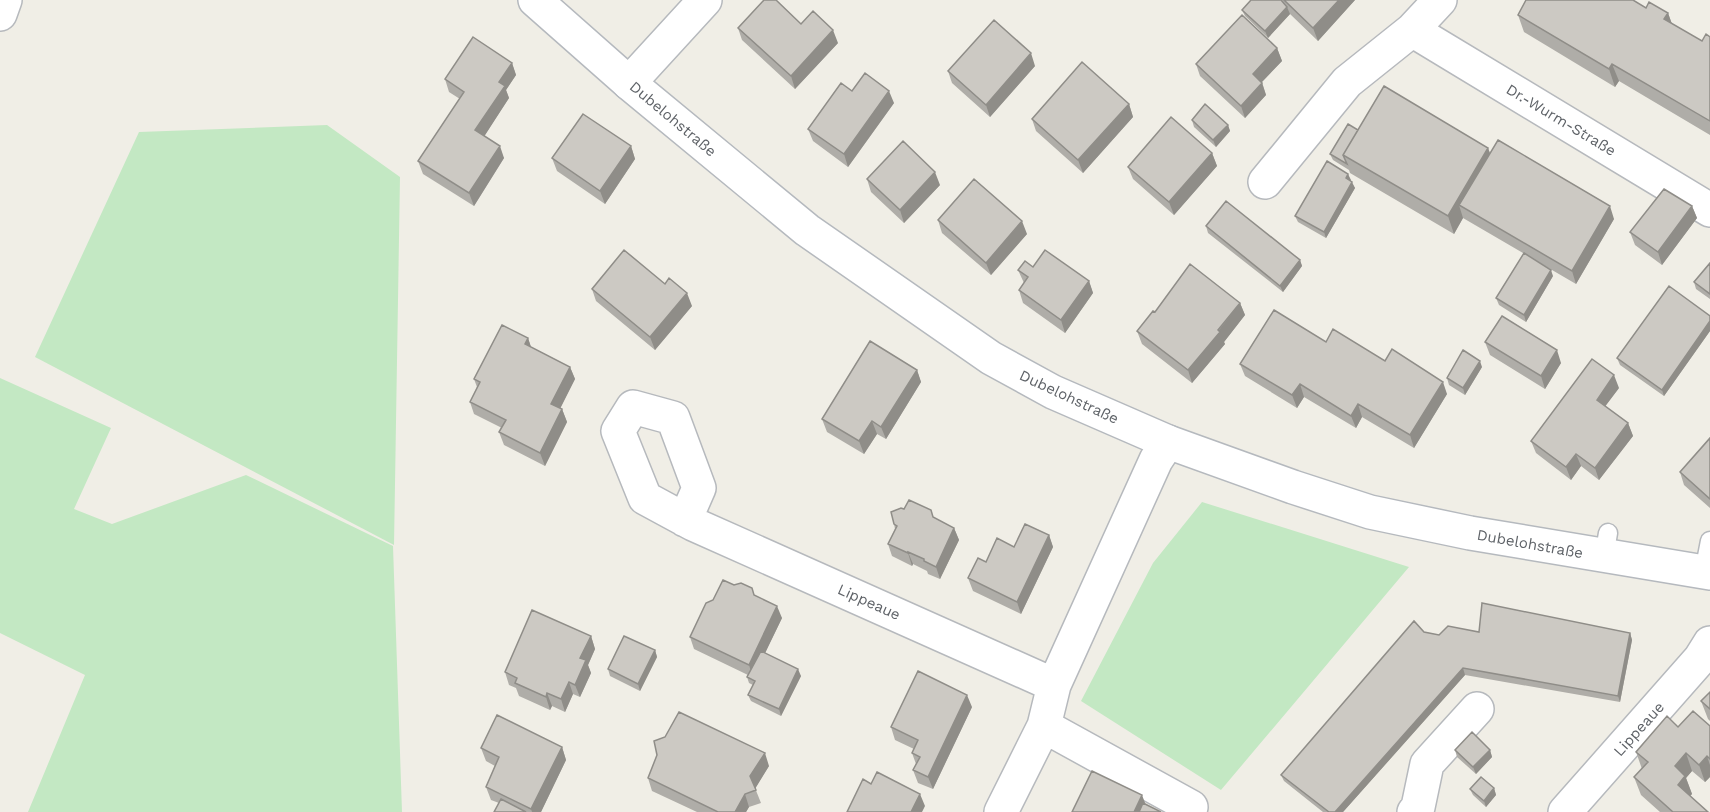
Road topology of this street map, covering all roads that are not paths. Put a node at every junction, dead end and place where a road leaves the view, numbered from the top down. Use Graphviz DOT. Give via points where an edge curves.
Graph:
graph roads {
  1 [pos="5,0"];
  2 [pos="534,0"];
  3 [pos="705,0"];
  4 [pos="1440,0"];
  5 [pos="0,14"];
  6 [pos="1412,30"];
  7 [pos="629,83"];
  8 [pos="1265,182"];
  9 [pos="1710,210"];
  10 [pos="1168,442"];
  11 [pos="685,520"];
  12 [pos="1708,562"];
  13 [pos="1710,643"];
  14 [pos="1054,685"];
  15 [pos="1477,709"];
  16 [pos="1044,726"];
  17 [pos="1191,807"];
  18 [pos="1423,810"];
  19 [pos="1001,812"];
  20 [pos="1565,812"];
  1 -- 5 [label="street"];
  2 -- 7 [label="street, Dubelohstraße"];
  3 -- 7 [label="street"];
  4 -- 6 [label="street"];
  6 -- 8 [label="street" via="1347,82"];
  6 -- 9 [label="street, Dr.-Wurm-Straße"];
  7 -- 10 [label="street, Dubelohstraße" via="807,230 991,358 1053,392"];
  10 -- 12 [label="street, Dubelohstraße" via="1370,512 1470,533 1606,545"];
  10 -- 14 [label="street" via="1156,460"];
  11 -- 14 [label="street, Lippeaue"];
  13 -- 20 [label="street, Lippeaue"];
  14 -- 16 [label="street"];
  15 -- 18 [label="street" via="1427,764"];
  16 -- 17 [label="street"];
  16 -- 19 [label="street"];
}
